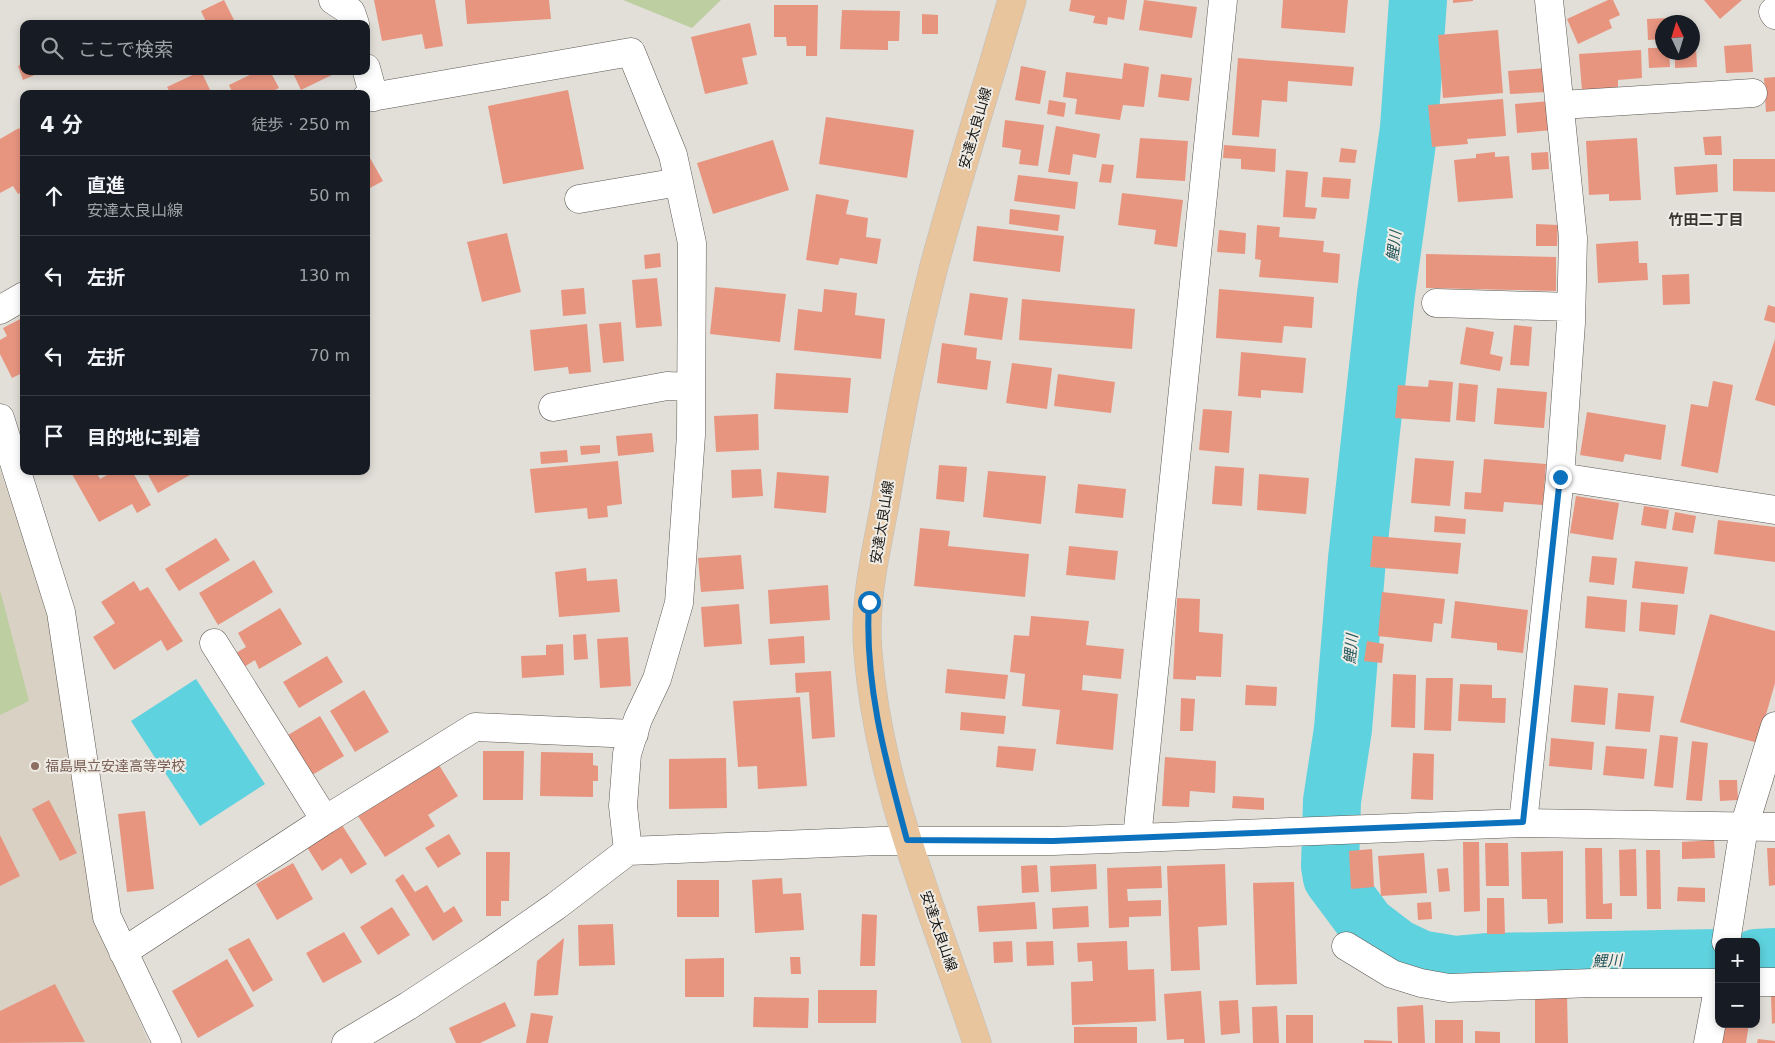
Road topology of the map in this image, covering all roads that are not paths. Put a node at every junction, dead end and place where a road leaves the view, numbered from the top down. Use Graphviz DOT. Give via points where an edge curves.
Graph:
graph roads {
  1 [pos="333,0"];
  2 [pos="1012,0"];
  3 [pos="1223,0"];
  4 [pos="1549,0"];
  5 [pos="1775,10"];
  6 [pos="1775,15"];
  7 [pos="354,20"];
  8 [pos="367,75"];
  9 [pos="369,90"];
  10 [pos="1753,93"];
  11 [pos="370,98"];
  12 [pos="1561,105"];
  13 [pos="679,182"];
  14 [pos="579,199"];
  15 [pos="20,298"];
  16 [pos="1436,303"];
  17 [pos="1571,307"];
  18 [pos="0,310"];
  19 [pos="692,387"];
  20 [pos="553,407"];
  21 [pos="0,418"];
  22 [pos="1560,477"];
  23 [pos="1775,510"];
  24 [pos="214,643"];
  25 [pos="1775,726"];
  26 [pos="634,734"];
  27 [pos="325,820"];
  28 [pos="1523,822"];
  29 [pos="1775,827"];
  30 [pos="1744,828"];
  31 [pos="1137,838"];
  32 [pos="907,840"];
  33 [pos="628,851"];
  34 [pos="1726,937"];
  35 [pos="1346,946"];
  36 [pos="123,952"];
  37 [pos="1760,982"];
  38 [pos="1775,982"];
  39 [pos="1715,984"];
  40 [pos="1715,1005"];
  41 [pos="167,1043"];
  42 [pos="346,1043"];
  43 [pos="977,1043"];
  44 [pos="1708,1043"];
  1 -- 7 [label="street" via="351,12"];
  2 -- 32 [label="main road, 安達太良山線" via="934,268 906,384 869,602 868,652 876,715"];
  3 -- 31 [label="street"];
  4 -- 12 [label="street"];
  5 -- 6 [label="street"];
  8 -- 9 [label="street"];
  10 -- 12 [label="street"];
  11 -- 13 [label="street" via="631,52 673,155"];
  12 -- 17 [label="street" via="1573,238"];
  13 -- 14 [label="street"];
  13 -- 19 [label="street" via="692,243"];
  15 -- 18 [label="street"];
  16 -- 17 [label="street"];
  17 -- 22 [label="street"];
  19 -- 20 [label="street" via="668,386"];
  19 -- 26 [label="street" via="679,603 657,679"];
  21 -- 36 [label="street" via="61,612 107,917"];
  22 -- 23 [label="street"];
  22 -- 28 [label="street"];
  24 -- 27 [label="street"];
  25 -- 30 [label="street"];
  26 -- 27 [label="street" via="475,727"];
  26 -- 33 [label="street" via="627,754 623,806"];
  27 -- 36 [label="street"];
  28 -- 30 [label="street"];
  28 -- 31 [label="street"];
  29 -- 30 [label="street"];
  30 -- 34 [label="street"];
  31 -- 32 [label="street"];
  32 -- 33 [label="street"];
  32 -- 43 [label="main road, 安達太良山線"];
  33 -- 42 [label="street" via="487,954"];
  35 -- 39 [label="street" via="1392,974 1449,988 1613,983"];
  36 -- 41 [label="street"];
  37 -- 38 [label="street"];
  40 -- 44 [label="street"];
}
